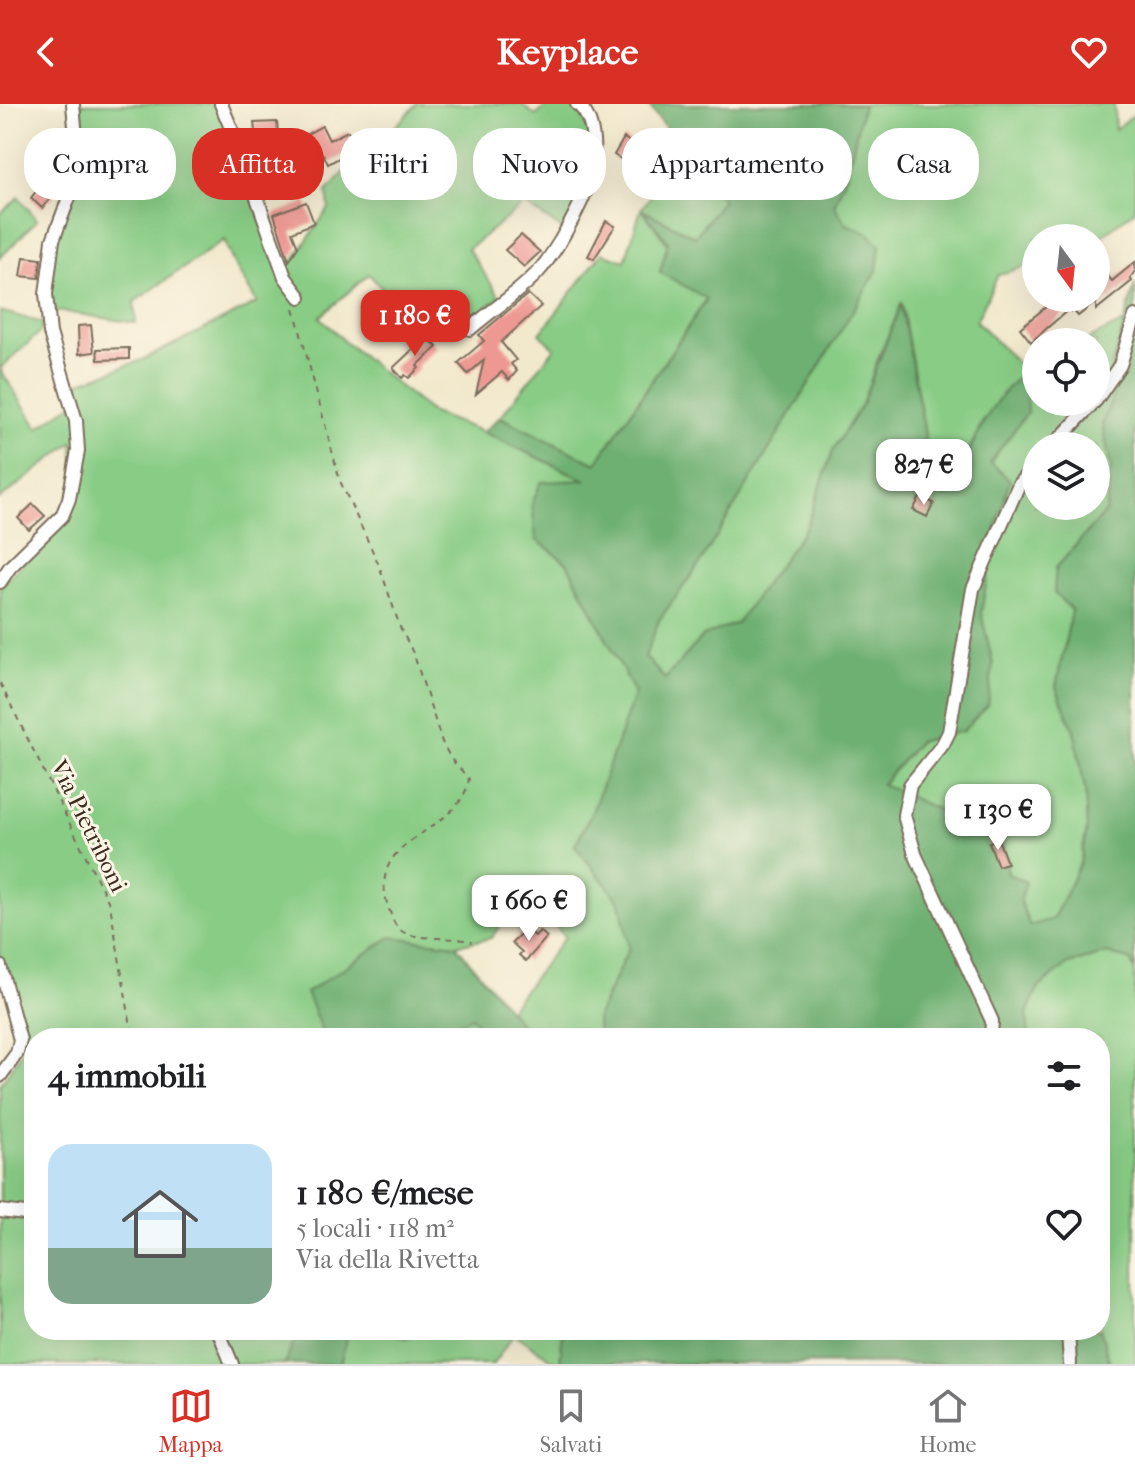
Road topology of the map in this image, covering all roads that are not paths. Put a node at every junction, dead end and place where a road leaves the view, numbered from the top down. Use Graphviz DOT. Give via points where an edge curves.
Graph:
graph roads {
  1 [pos="73,104"];
  2 [pos="221,104"];
  3 [pos="577,104"];
  4 [pos="300,297"];
  5 [pos="1135,316"];
  6 [pos="470,329"];
  7 [pos="1110,379"];
  8 [pos="1081,416"];
  9 [pos="1066,432"];
  10 [pos="1022,480"];
  11 [pos="0,582"];
  12 [pos="0,966"];
  13 [pos="992,1028"];
  14 [pos="0,1076"];
  15 [pos="0,1211"];
  16 [pos="24,1214"];
  17 [pos="222,1340"];
  18 [pos="1069,1340"];
  19 [pos="232,1364"];
  20 [pos="1070,1364"];
  1 -- 11 [label="street" via="79,171 53,240 46,294 50,333 76,421 78,451 62,516"];
  2 -- 4 [label="street" via="288,283"];
  3 -- 6 [label="street" via="589,122 591,176 565,232 538,272"];
  5 -- 7 [label="street" via="1120,365"];
  8 -- 9 [label="street"];
  10 -- 13 [label="street" via="973,589 949,732 910,785 904,815 915,854"];
  12 -- 14 [label="street" via="20,1040"];
  15 -- 16 [label="street"];
  17 -- 19 [label="street"];
  18 -- 20 [label="street"];
}
